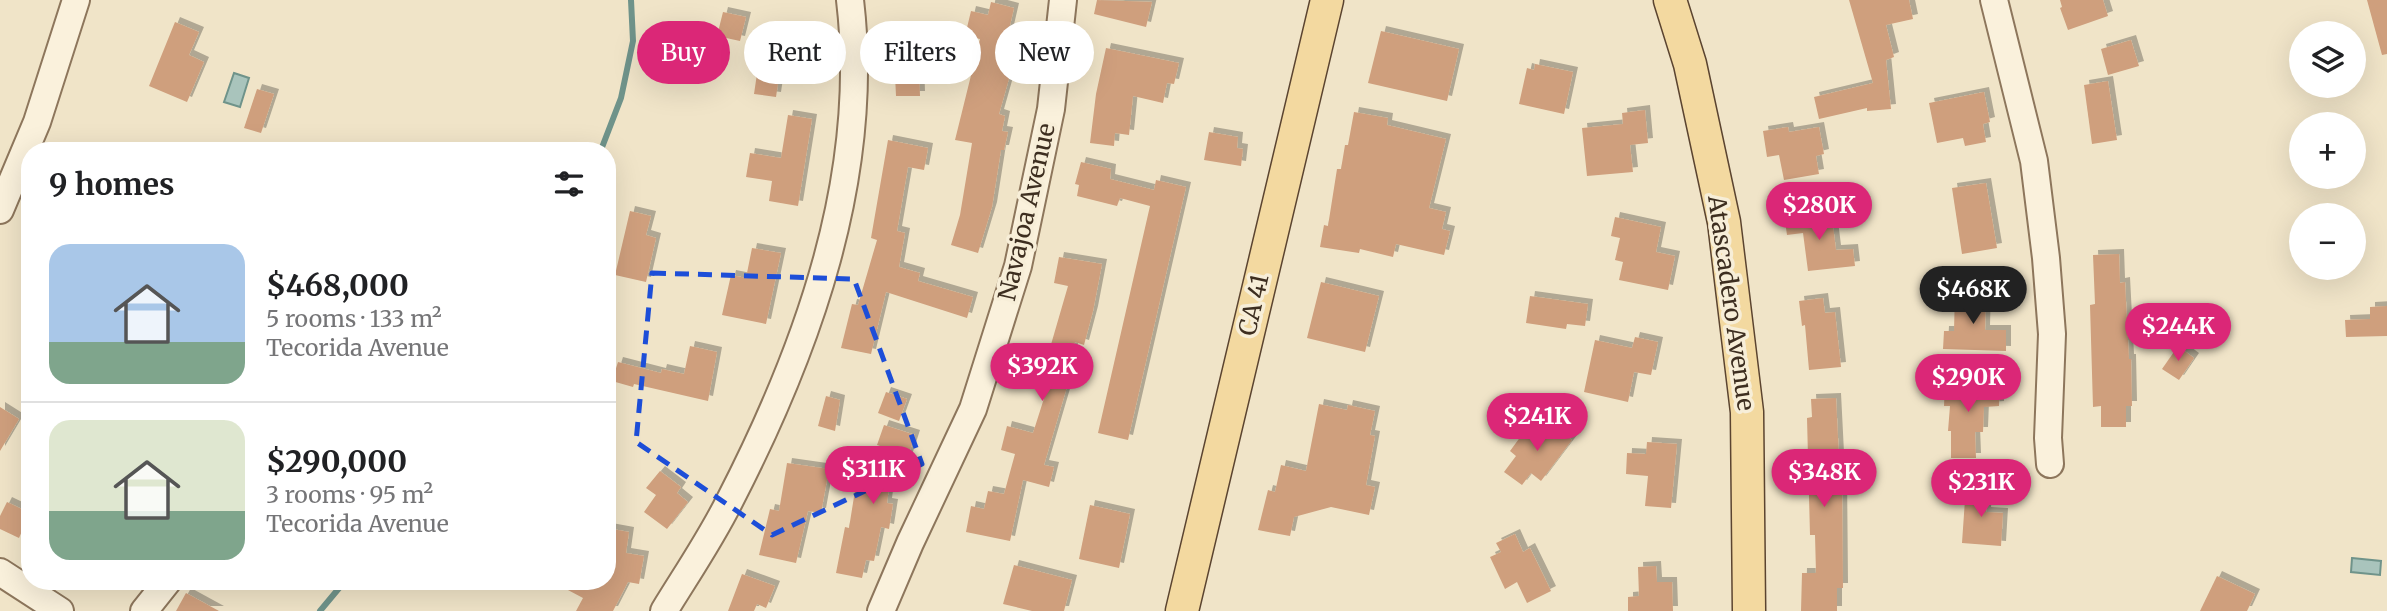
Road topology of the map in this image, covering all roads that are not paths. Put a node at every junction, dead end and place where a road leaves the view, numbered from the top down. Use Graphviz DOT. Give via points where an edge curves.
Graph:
graph roads {
  1 [pos="76,0"];
  2 [pos="850,0"];
  3 [pos="1063,0"];
  4 [pos="1327,0"];
  5 [pos="1670,0"];
  6 [pos="1994,0"];
  7 [pos="29,142"];
  8 [pos="21,160"];
  9 [pos="0,210"];
  10 [pos="2050,464"];
  11 [pos="0,572"];
  12 [pos="21,586"];
  13 [pos="28,590"];
  14 [pos="161,590"];
  15 [pos="60,611"];
  16 [pos="144,611"];
  17 [pos="664,611"];
  18 [pos="881,611"];
  19 [pos="1182,611"];
  20 [pos="1749,611"];
  1 -- 7 [label="street"];
  2 -- 17 [label="street" via="855,38 850,152 831,243 805,333 729,504"];
  3 -- 18 [label="street, Navajoa Avenue" via="1051,109 1018,266 973,409"];
  4 -- 19 [label="main road, CA 41 / CA 41"];
  5 -- 20 [label="main road, Atascadero Avenue" via="1690,64 1724,222 1747,412"];
  6 -- 10 [label="street" via="2034,161 2046,258 2052,334"];
  8 -- 9 [label="street"];
  11 -- 12 [label="street"];
  13 -- 15 [label="street"];
  14 -- 16 [label="street"];
}
